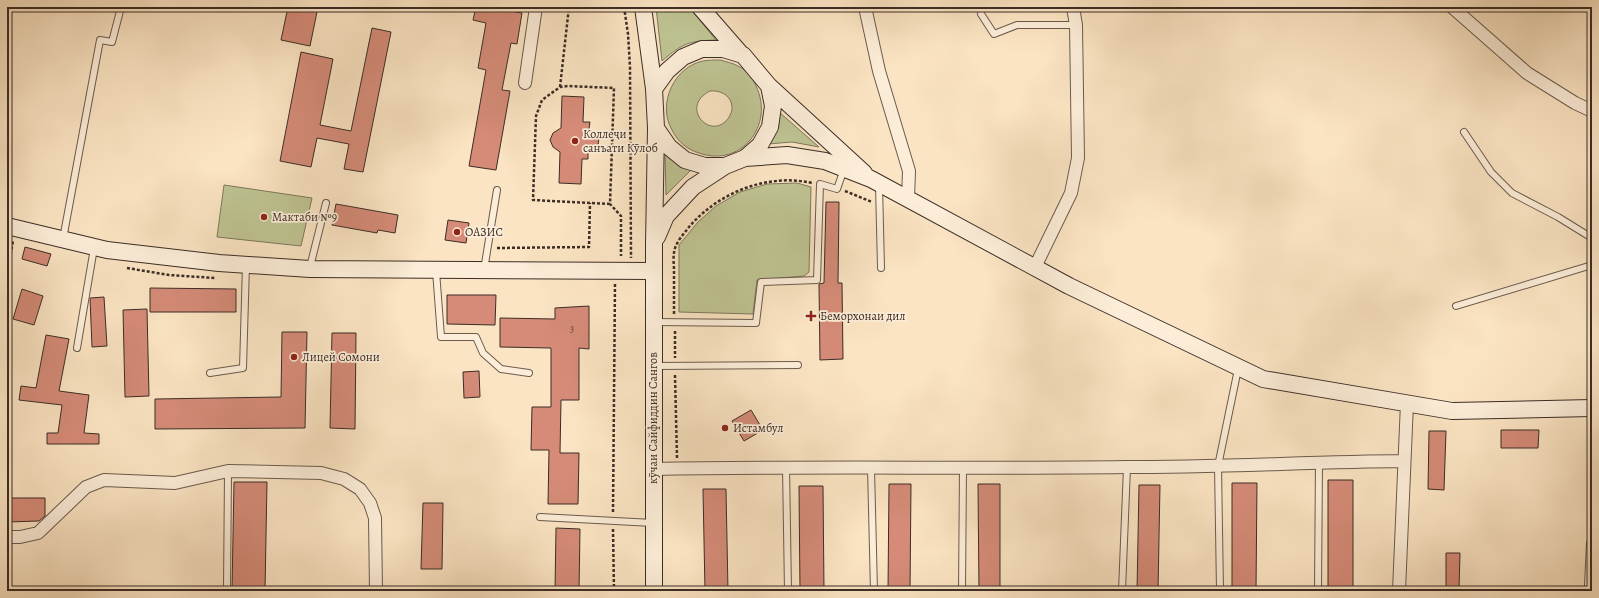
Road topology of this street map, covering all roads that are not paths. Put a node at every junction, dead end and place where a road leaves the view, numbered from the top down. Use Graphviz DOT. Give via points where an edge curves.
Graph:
graph roads {
  1 [pos="121,7"];
  2 [pos="536,7"];
  3 [pos="643,7"];
  4 [pos="700,7"];
  5 [pos="865,7"];
  6 [pos="1073,7"];
  7 [pos="1452,7"];
  8 [pos="981,14"];
  9 [pos="1076,25"];
  10 [pos="742,55"];
  11 [pos="525,83"];
  12 [pos="770,86"];
  13 [pos="654,89"];
  14 [pos="1592,111"];
  15 [pos="656,128"];
  16 [pos="1464,132"];
  17 [pos="745,158"];
  18 [pos="725,166"];
  19 [pos="844,169"];
  20 [pos="875,181"];
  21 [pos="497,190"];
  22 [pos="908,199"];
  23 [pos="326,203"];
  24 [pos="11,227"];
  25 [pos="1592,238"];
  26 [pos="63,239"];
  27 [pos="654,244"];
  28 [pos="95,247"];
  29 [pos="246,265"];
  30 [pos="1592,265"];
  31 [pos="1035,267"];
  32 [pos="881,268"];
  33 [pos="310,269"];
  34 [pos="436,270"];
  35 [pos="484,270"];
  36 [pos="654,270"];
  37 [pos="1456,306"];
  38 [pos="653,322"];
  39 [pos="77,348"];
  40 [pos="798,365"];
  41 [pos="653,366"];
  42 [pos="1238,367"];
  43 [pos="210,373"];
  44 [pos="529,373"];
  45 [pos="1407,403"];
  46 [pos="1592,408"];
  47 [pos="1404,461"];
  48 [pos="1319,462"];
  49 [pos="1218,466"];
  50 [pos="786,467"];
  51 [pos="1127,467"];
  52 [pos="871,468"];
  53 [pos="963,468"];
  54 [pos="653,469"];
  55 [pos="228,471"];
  56 [pos="540,517"];
  57 [pos="653,523"];
  58 [pos="7,537"];
  59 [pos="1592,537"];
  60 [pos="1588,585"];
  61 [pos="227,591"];
  62 [pos="376,591"];
  63 [pos="654,591"];
  64 [pos="788,591"];
  65 [pos="874,591"];
  66 [pos="962,591"];
  67 [pos="1122,591"];
  68 [pos="1220,591"];
  69 [pos="1318,591"];
  70 [pos="1399,591"];
  1 -- 26 [label="lane" via="112,42 100,40"];
  2 -- 11 [label="street"];
  3 -- 13 [label="street"];
  4 -- 10 [label="street"];
  5 -- 22 [label="street" via="879,71 909,171"];
  6 -- 9 [label="street"];
  7 -- 14 [label="street" via="1527,73"];
  8 -- 9 [label="lane" via="994,34 1017,25"];
  9 -- 31 [label="street" via="1078,158 1071,193"];
  10 -- 12 [label="street"];
  10 -- 13 [label="street" via="723,49 702,49 683,57 667,70"];
  12 -- 17 [label="street" via="773,106 770,126 760,145"];
  12 -- 20 [label="street"];
  13 -- 15 [label="street"];
  15 -- 18 [label="street" via="669,147 685,160 705,166"];
  15 -- 27 [label="street, кӯчаи Сайфиддин Сангов"];
  16 -- 25 [label="lane" via="1491,172 1512,193"];
  17 -- 18 [label="street"];
  17 -- 19 [label="street" via="787,155 825,161"];
  18 -- 27 [label="street" via="693,187 666,216"];
  19 -- 20 [label="street"];
  19 -- 38 [label="lane" via="837,188 820,184 817,280 761,282 756,323"];
  20 -- 22 [label="street"];
  20 -- 32 [label="lane" via="880,206"];
  21 -- 35 [label="lane"];
  22 -- 31 [label="street"];
  23 -- 33 [label="lane"];
  24 -- 26 [label="street"];
  26 -- 28 [label="street"];
  27 -- 36 [label="street, кӯчаи Сайфиддин Сангов"];
  28 -- 29 [label="street"];
  28 -- 39 [label="lane"];
  29 -- 33 [label="street"];
  29 -- 43 [label="lane" via="243,368"];
  30 -- 37 [label="lane"];
  31 -- 42 [label="street" via="1069,286"];
  33 -- 34 [label="street"];
  34 -- 35 [label="street"];
  34 -- 44 [label="lane" via="441,337 476,337 483,353 501,369"];
  35 -- 36 [label="street" via="618,263 631,271"];
  36 -- 38 [label="street, кӯчаи Сайфиддин Сангов"];
  38 -- 41 [label="street, кӯчаи Сайфиддин Сангов"];
  40 -- 41 [label="lane"];
  41 -- 54 [label="street, кӯчаи Сайфиддин Сангов"];
  42 -- 45 [label="street" via="1263,379"];
  42 -- 49 [label="lane"];
  45 -- 46 [label="street" via="1452,411"];
  45 -- 47 [label="street"];
  47 -- 48 [label="street"];
  47 -- 70 [label="street"];
  48 -- 49 [label="street"];
  48 -- 69 [label="lane"];
  49 -- 51 [label="street"];
  49 -- 68 [label="lane"];
  50 -- 52 [label="street"];
  50 -- 54 [label="street"];
  50 -- 64 [label="lane"];
  51 -- 53 [label="street"];
  51 -- 67 [label="lane"];
  52 -- 53 [label="street"];
  52 -- 65 [label="lane"];
  53 -- 66 [label="lane"];
  54 -- 57 [label="street, кӯчаи Сайфиддин Сангов"];
  55 -- 58 [label="street" via="175,483 104,480 86,487 38,533"];
  55 -- 61 [label="lane"];
  55 -- 62 [label="street" via="321,473 344,479 360,489 370,503 375,518"];
  56 -- 57 [label="lane"];
  57 -- 63 [label="street, кӯчаи Сайфиддин Сангов"];
  59 -- 60 [label="lane"];
}
